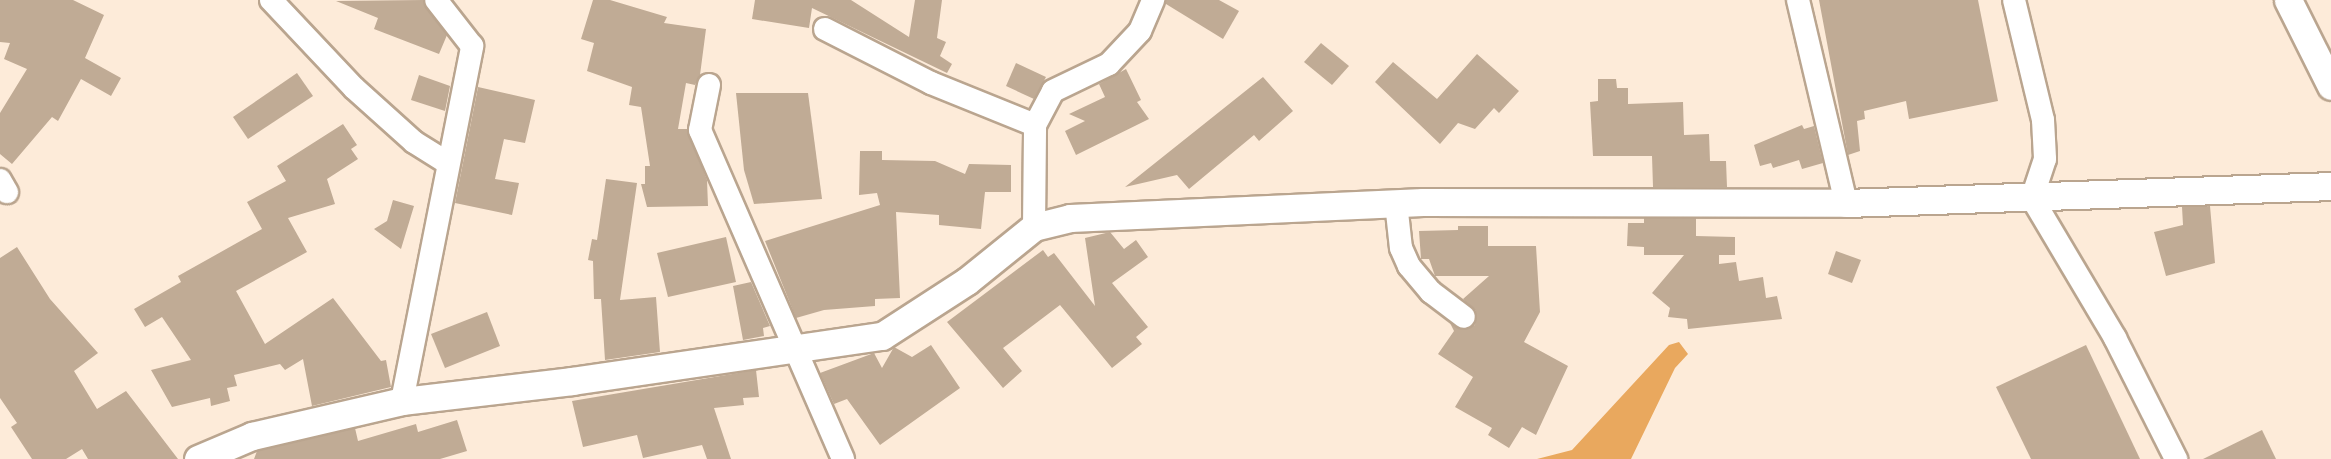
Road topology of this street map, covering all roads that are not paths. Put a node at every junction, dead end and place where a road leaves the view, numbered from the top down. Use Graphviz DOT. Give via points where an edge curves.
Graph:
graph roads {
  1 [pos="271,0"];
  2 [pos="436,0"];
  3 [pos="1153,0"];
  4 [pos="1798,0"];
  5 [pos="2014,0"];
  6 [pos="2288,0"];
  7 [pos="825,28"];
  8 [pos="709,85"];
  9 [pos="2331,86"];
  10 [pos="1035,125"];
  11 [pos="447,163"];
  12 [pos="2331,186"];
  13 [pos="2032,198"];
  14 [pos="1396,203"];
  15 [pos="1846,203"];
  16 [pos="1034,227"];
  17 [pos="1464,317"];
  18 [pos="795,348"];
  19 [pos="402,400"];
  20 [pos="198,459"];
  21 [pos="843,459"];
  22 [pos="2176,459"];
  1 -- 11 [label="street" via="354,88 414,142"];
  2 -- 11 [label="street" via="472,46"];
  3 -- 10 [label="street" via="1140,31 1109,64 1053,91"];
  4 -- 15 [label="street"];
  5 -- 13 [label="street" via="2043,120 2045,159"];
  6 -- 9 [label="street"];
  7 -- 10 [label="street" via="931,83"];
  8 -- 18 [label="street" via="700,130"];
  10 -- 16 [label="street"];
  11 -- 19 [label="street"];
  12 -- 13 [label="street"];
  13 -- 15 [label="street"];
  13 -- 22 [label="street" via="2115,339"];
  14 -- 15 [label="street"];
  14 -- 16 [label="street" via="1070,218"];
  14 -- 17 [label="street" via="1401,248 1409,266 1431,292"];
  16 -- 18 [label="street" via="968,281 882,336"];
  18 -- 19 [label="street" via="572,381"];
  18 -- 21 [label="street"];
  19 -- 20 [label="street" via="252,436"];
}
